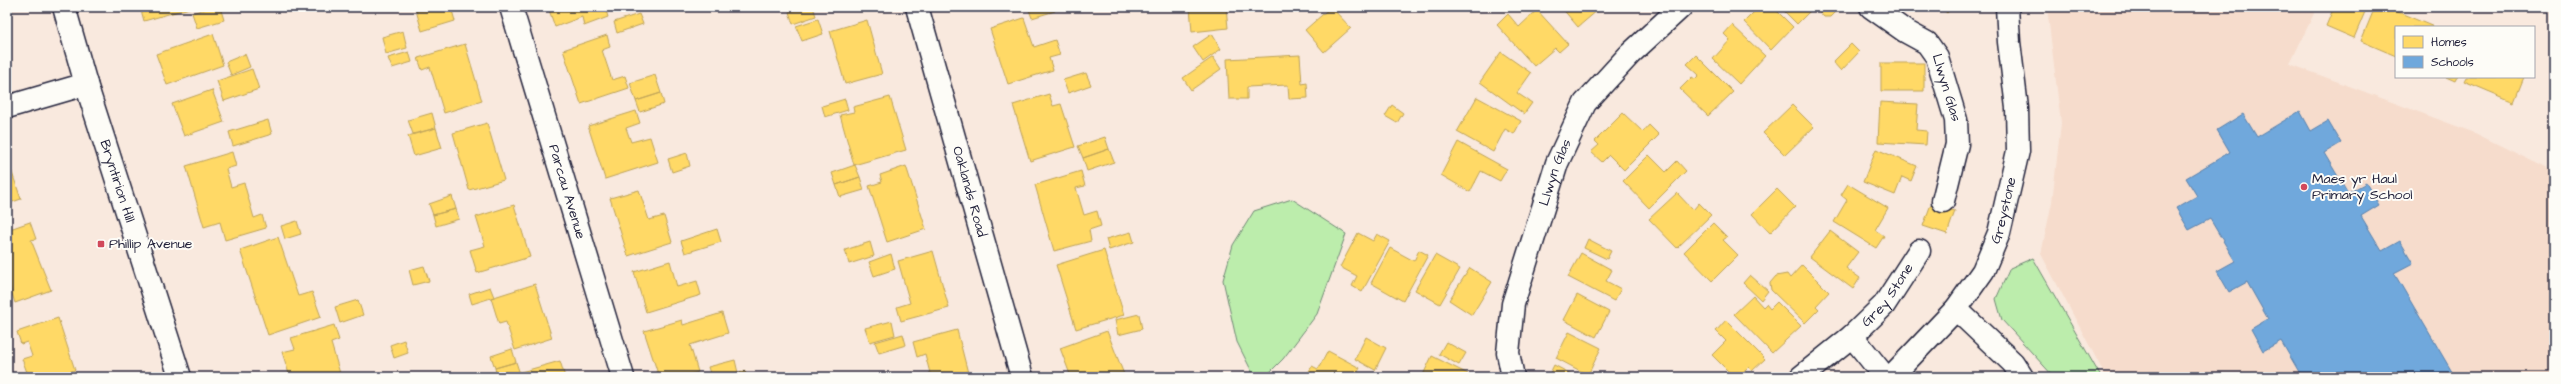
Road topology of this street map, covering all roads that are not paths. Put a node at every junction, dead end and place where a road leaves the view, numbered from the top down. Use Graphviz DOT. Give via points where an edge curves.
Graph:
graph roads {
  1 [pos="64,7"];
  2 [pos="511,7"];
  3 [pos="917,7"];
  4 [pos="1681,7"];
  5 [pos="1871,7"];
  6 [pos="2007,7"];
  7 [pos="86,84"];
  8 [pos="7,107"];
  9 [pos="1943,201"];
  10 [pos="1919,251"];
  11 [pos="1956,309"];
  12 [pos="1852,336"];
  13 [pos="180,377"];
  14 [pos="623,377"];
  15 [pos="1022,377"];
  16 [pos="1513,377"];
  17 [pos="1801,377"];
  18 [pos="1885,377"];
  19 [pos="1891,377"];
  20 [pos="2022,377"];
  1 -- 7 [label="street, Bryntirion Hill"];
  2 -- 14 [label="street, Parcau Avenue"];
  3 -- 15 [label="street, Oaklands Road"];
  4 -- 16 [label="street, Llwyn Glas" via="1630,54 1585,103 1557,162 1513,304 1508,353"];
  5 -- 9 [label="street, Llwyn Glas" via="1927,43 1938,57 1956,120 1957,144"];
  6 -- 11 [label="street, Greystone" via="2008,42 2018,108 2018,151 1999,233 1983,271"];
  7 -- 8 [label="street"];
  7 -- 13 [label="street, Bryntirion Hill"];
  10 -- 12 [label="street, Grey Stone" via="1884,305"];
  11 -- 19 [label="street, Greystone"];
  11 -- 20 [label="street" via="2013,363"];
  12 -- 17 [label="street, Grey Stone"];
  12 -- 18 [label="street, Grey Stone"];
}
